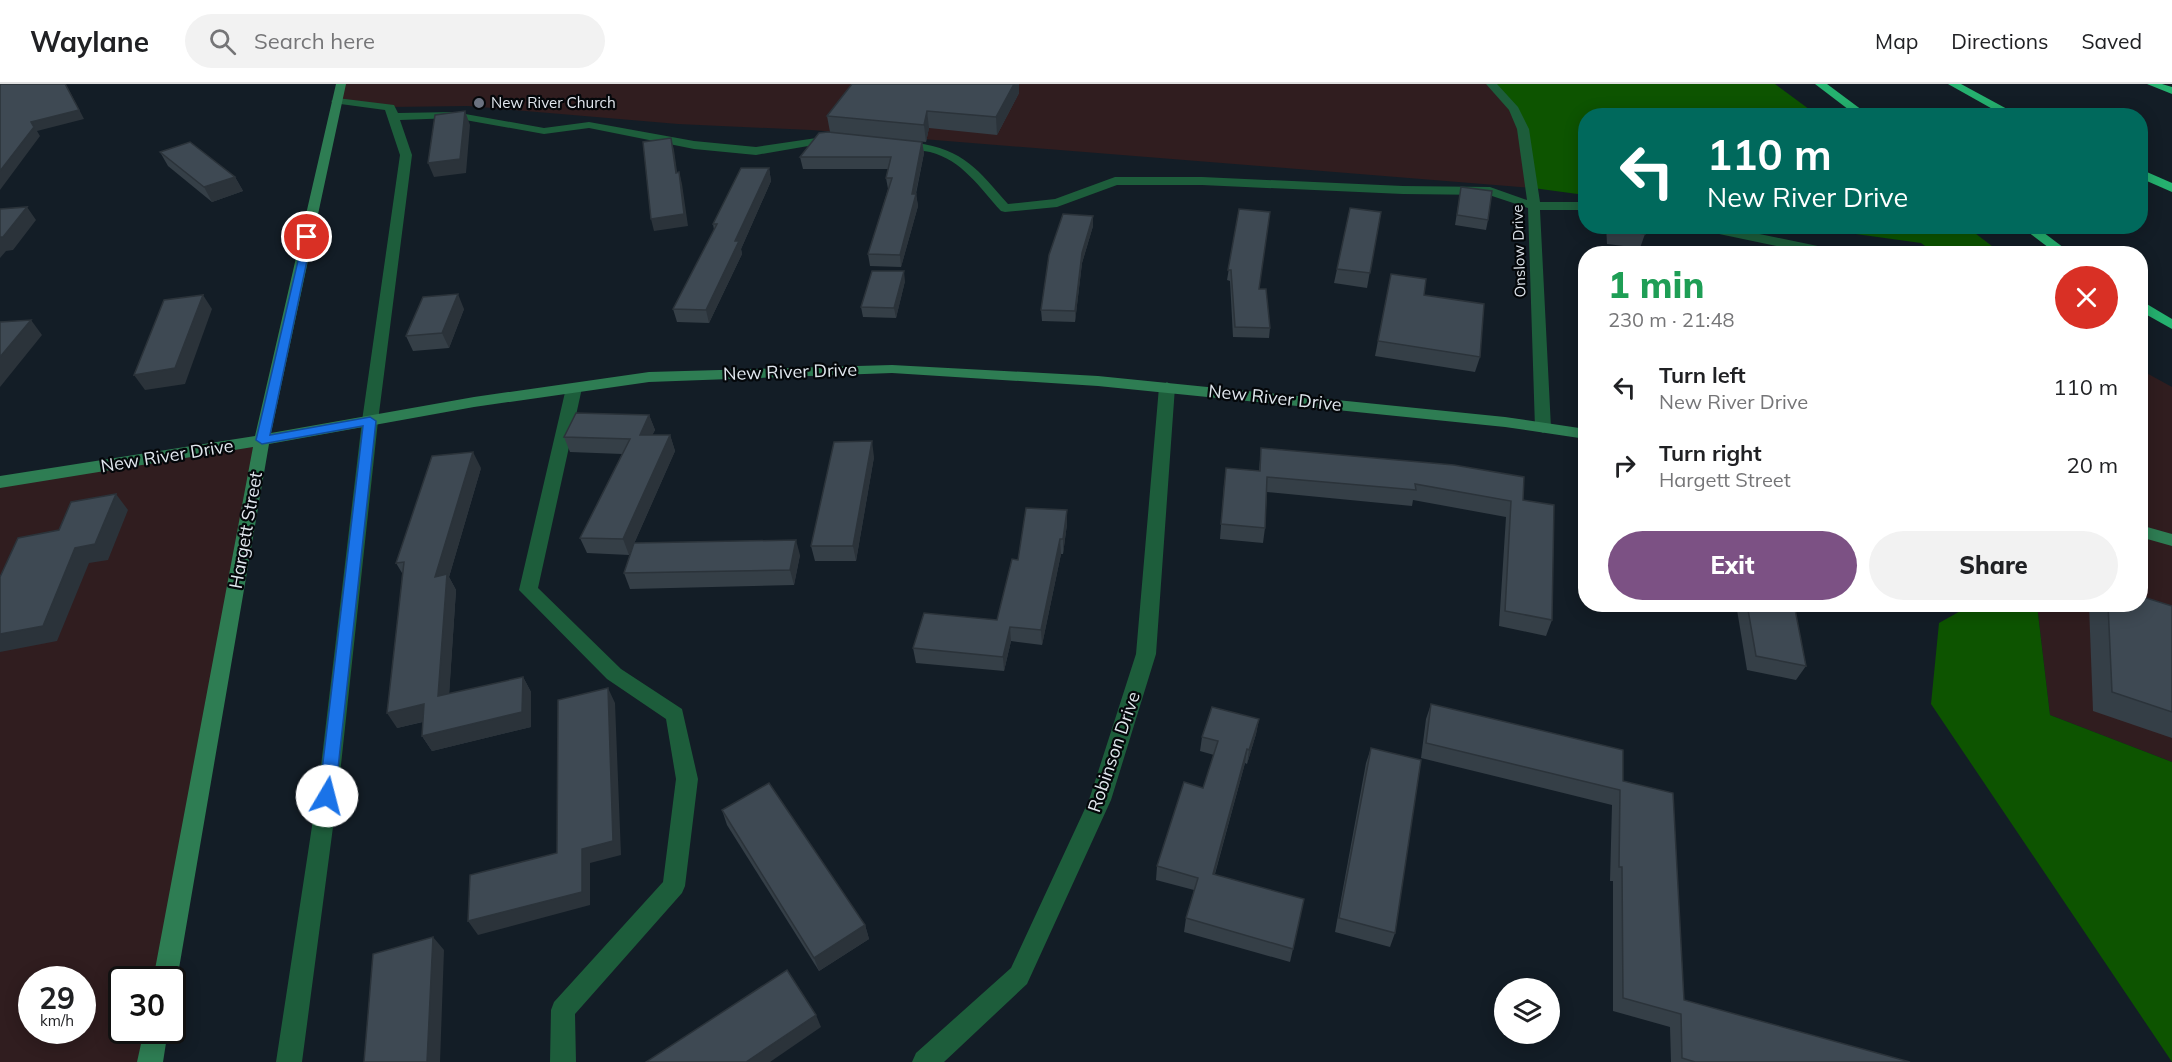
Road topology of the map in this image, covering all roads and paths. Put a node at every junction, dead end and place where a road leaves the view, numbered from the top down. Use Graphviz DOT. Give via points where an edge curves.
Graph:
graph roads {
  1 [pos="341,84"];
  2 [pos="1491,84"];
  3 [pos="1820,84"];
  4 [pos="1953,84"];
  5 [pos="2152,84"];
  6 [pos="2172,91"];
  7 [pos="337,101"];
  8 [pos="1854,108"];
  9 [pos="2000,108"];
  10 [pos="394,117"];
  11 [pos="854,140"];
  12 [pos="888,144"];
  13 [pos="2148,177"];
  14 [pos="2172,188"];
  15 [pos="1534,206"];
  16 [pos="1578,206"];
  17 [pos="1739,234"];
  18 [pos="2037,234"];
  19 [pos="1798,246"];
  20 [pos="2055,246"];
  21 [pos="2148,309"];
  22 [pos="2172,325"];
  23 [pos="1167,387"];
  24 [pos="574,388"];
  25 [pos="370,421"];
  26 [pos="1543,428"];
  27 [pos="1578,433"];
  28 [pos="262,440"];
  29 [pos="0,482"];
  30 [pos="2148,533"];
  31 [pos="2172,540"];
  32 [pos="168,966"];
  33 [pos="153,1044"];
  34 [pos="150,1062"];
  35 [pos="289,1062"];
  36 [pos="563,1062"];
  37 [pos="926,1062"];
  1 -- 7 [label="street, Hargett Street"];
  2 -- 15 [label="street, Onslow Drive" via="1514,109 1523,129"];
  3 -- 8 [label="highway"];
  4 -- 9 [label="highway"];
  5 -- 6 [label="highway"];
  7 -- 10 [label="street" via="390,107"];
  7 -- 28 [label="street, Hargett Street"];
  10 -- 11 [label="street" via="454,115 544,131 589,125 694,145 756,151 831,138"];
  10 -- 25 [label="street" via="406,155"];
  12 -- 15 [label="street" via="934,149 967,165 1005,208 1057,203 1115,181 1490,191"];
  13 -- 14 [label="highway"];
  15 -- 16 [label="street"];
  15 -- 26 [label="street, Onslow Drive"];
  17 -- 19 [label="street"];
  18 -- 20 [label="highway"];
  21 -- 22 [label="highway"];
  23 -- 24 [label="street, New River Drive" via="892,369 649,377"];
  23 -- 26 [label="street, New River Drive"];
  23 -- 37 [label="street, Robinson Drive" via="1146,654 1100,800 1019,976"];
  24 -- 25 [label="street, New River Drive"];
  24 -- 36 [label="street" via="528,590 614,674 675,715 687,779 674,886 563,1010"];
  25 -- 28 [label="street, New River Drive"];
  25 -- 35 [label="street" via="330,774"];
  26 -- 27 [label="street, New River Drive"];
  28 -- 29 [label="street, New River Drive"];
  28 -- 32 [label="street, Hargett Street"];
  30 -- 31 [label="street"];
  33 -- 34 [label="street"];
}
